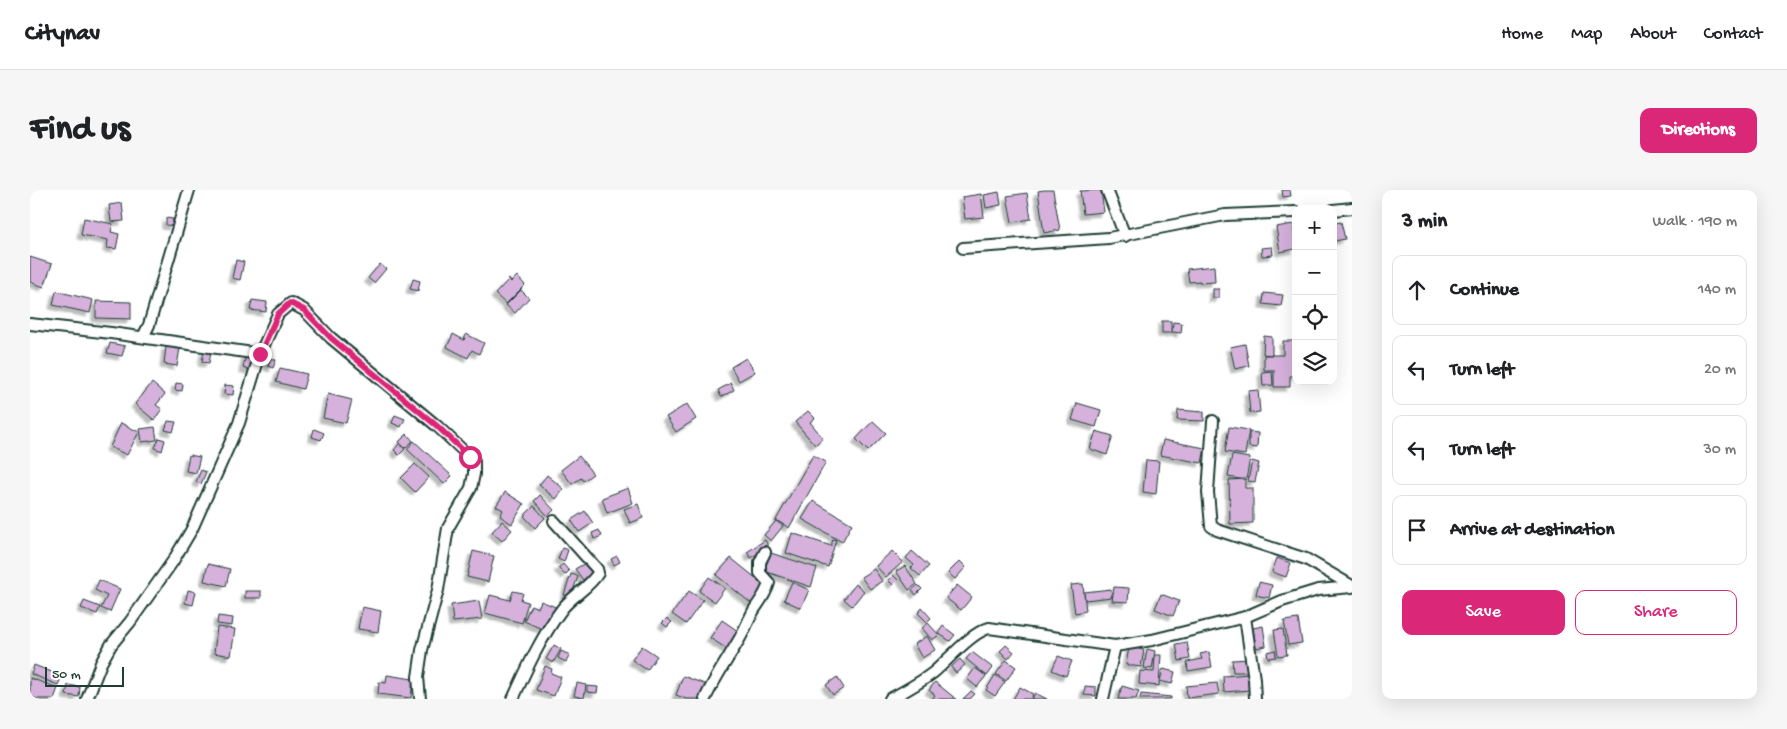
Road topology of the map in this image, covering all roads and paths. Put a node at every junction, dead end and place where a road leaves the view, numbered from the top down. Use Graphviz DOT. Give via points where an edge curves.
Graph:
graph roads {
  1 [pos="189,190"];
  2 [pos="1107,190"];
  3 [pos="1352,208"];
  4 [pos="1337,210"];
  5 [pos="1292,212"];
  6 [pos="1125,236"];
  7 [pos="962,248"];
  8 [pos="30,324"];
  9 [pos="142,337"];
  10 [pos="260,354"];
  11 [pos="1213,421"];
  12 [pos="554,521"];
  13 [pos="765,552"];
  14 [pos="1352,586"];
  15 [pos="1245,618"];
  16 [pos="1115,646"];
  17 [pos="87,699"];
  18 [pos="420,699"];
  19 [pos="513,699"];
  20 [pos="704,699"];
  21 [pos="890,699"];
  22 [pos="1103,699"];
  23 [pos="1255,699"];
  1 -- 9 [label="street" via="149,325"];
  2 -- 6 [label="street"];
  3 -- 4 [label="street"];
  5 -- 6 [label="street" via="1225,214"];
  6 -- 7 [label="street"];
  8 -- 9 [label="street"];
  9 -- 10 [label="street"];
  10 -- 17 [label="street" via="239,424 192,529 111,645"];
  10 -- 18 [label="street" via="278,314 290,303 304,310 331,338 474,461 471,488 448,528 438,590 422,650 418,677"];
  11 -- 14 [label="street" via="1208,492 1211,526 1306,559"];
  12 -- 19 [label="street" via="598,572 550,626"];
  13 -- 20 [label="street" via="760,562 760,573 769,583 768,590"];
  14 -- 15 [label="street" via="1318,590 1282,601"];
  15 -- 16 [label="street"];
  15 -- 23 [label="street"];
  16 -- 21 [label="street" via="989,628 976,633 917,684"];
  16 -- 22 [label="street"];
}
